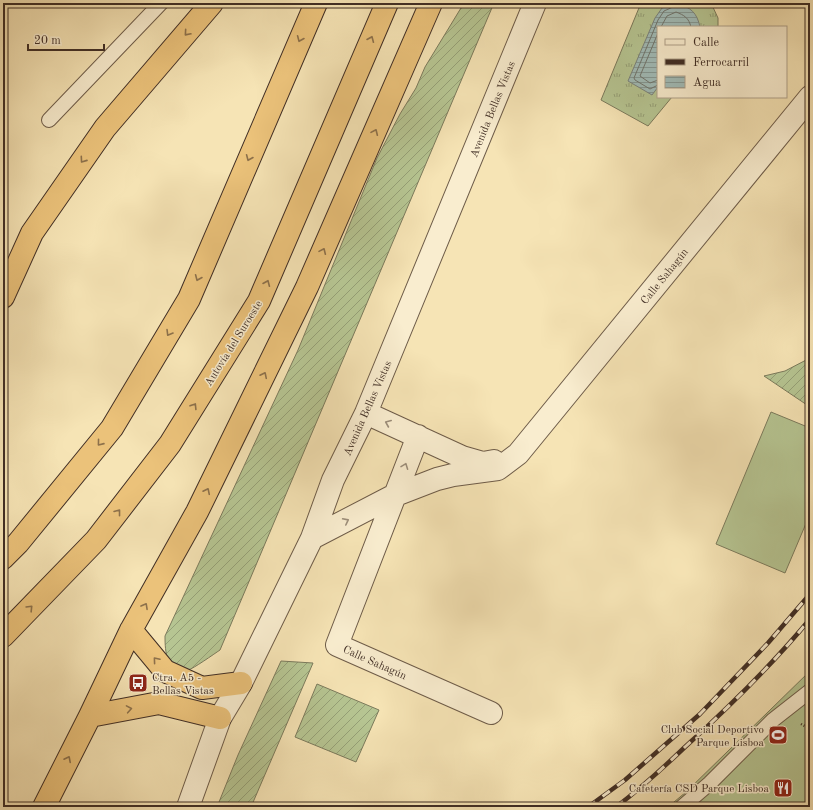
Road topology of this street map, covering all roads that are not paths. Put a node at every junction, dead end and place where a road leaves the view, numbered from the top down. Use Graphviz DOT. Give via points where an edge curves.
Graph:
graph roads {
  1 [pos="161,3"];
  2 [pos="212,3"];
  3 [pos="316,3"];
  4 [pos="387,3"];
  5 [pos="431,3"];
  6 [pos="535,3"];
  7 [pos="810,97"];
  8 [pos="50,120"];
  9 [pos="3,297"];
  10 [pos="366,413"];
  11 [pos="418,436"];
  12 [pos="518,454"];
  13 [pos="393,496"];
  14 [pos="312,538"];
  15 [pos="3,558"];
  16 [pos="131,630"];
  17 [pos="3,636"];
  18 [pos="241,683"];
  19 [pos="810,691"];
  20 [pos="492,713"];
  21 [pos="90,716"];
  22 [pos="220,718"];
  23 [pos="44,807"];
  24 [pos="188,807"];
  25 [pos="682,807"];
  1 -- 8 [label="lane"];
  2 -- 9 [label="highway, one-way" via="105,128 32,232"];
  3 -- 15 [label="highway, one-way" via="189,299 112,428"];
  17 -- 4 [label="highway, Autovía del Suroeste, one-way" via="96,540 170,444 260,301"];
  16 -- 5 [label="highway, one-way" via="197,512 307,287"];
  6 -- 10 [label="street, Avenida Bellas Vistas"];
  7 -- 12 [label="street, Calle Sahagún"];
  11 -- 10 [label="street, one-way"];
  10 -- 14 [label="street, Avenida Bellas Vistas" via="333,480"];
  11 -- 12 [label="street" via="462,457 483,463"];
  13 -- 11 [label="street, one-way"];
  12 -- 13 [label="street, Calle Sahagún" via="498,469 437,479"];
  14 -- 13 [label="street, Calle Sahagún, one-way"];
  13 -- 20 [label="street, Calle Sahagún" via="337,645"];
  14 -- 18 [label="street, Avenida Bellas Vistas"];
  18 -- 16 [label="highway, one-way" via="202,688 165,671"];
  16 -- 21 [label="highway"];
  18 -- 22 [label="street, Avenida Bellas Vistas"];
  19 -- 25 [label="lane" via="773,720 710,783"];
  21 -- 22 [label="highway, one-way" via="159,703"];
  23 -- 21 [label="highway, one-way"];
  22 -- 24 [label="street, Avenida Bellas Vistas"];
}
